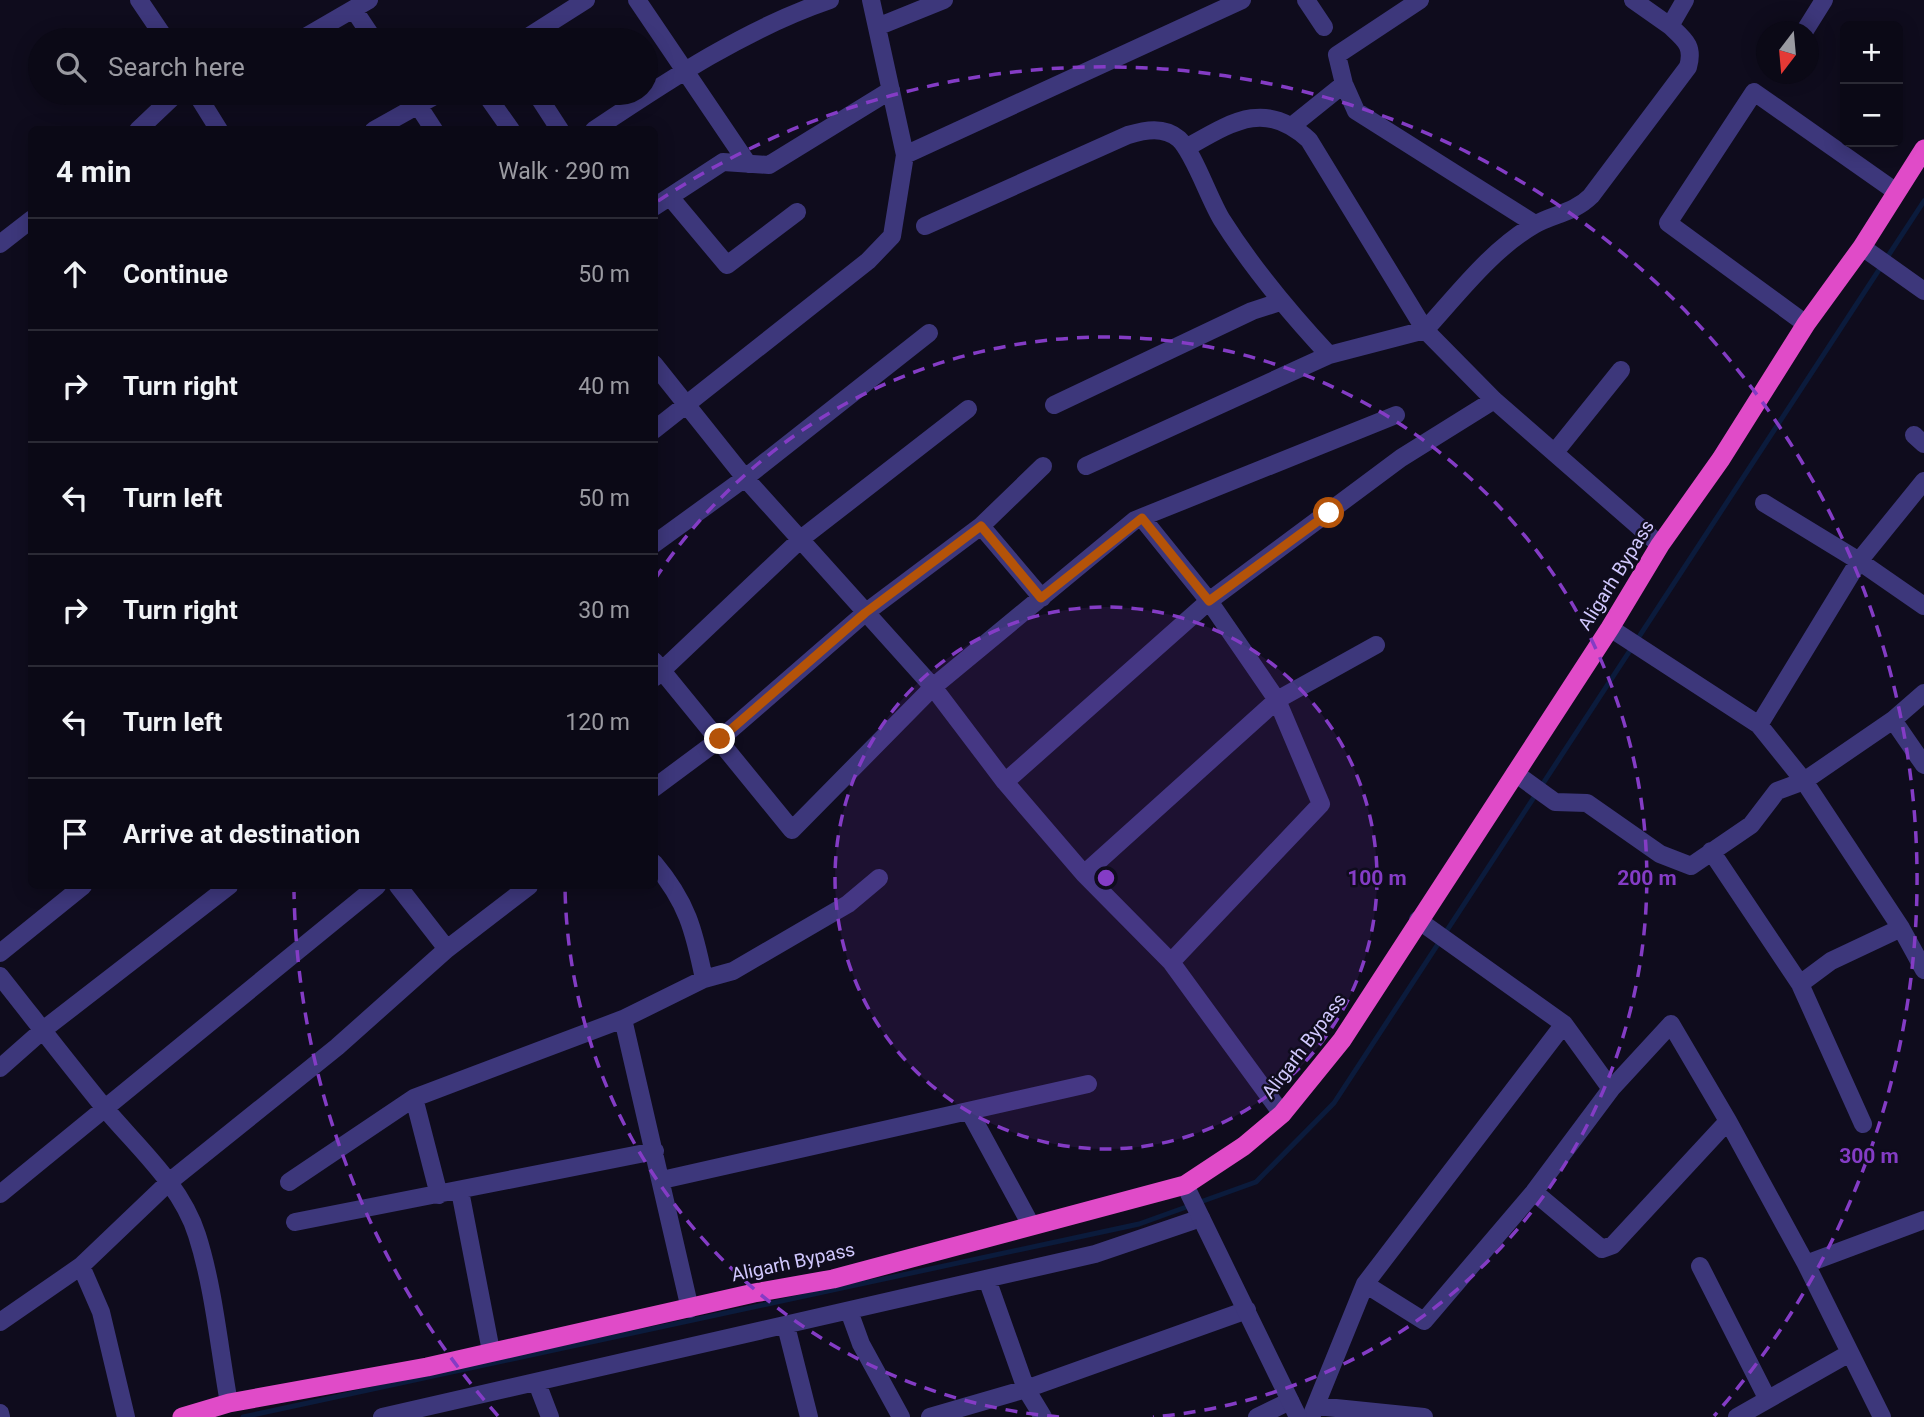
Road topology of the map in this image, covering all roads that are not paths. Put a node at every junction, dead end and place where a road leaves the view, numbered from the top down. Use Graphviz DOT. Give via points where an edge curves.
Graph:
graph roads {
  1 [pos="586,0"];
  2 [pos="637,0"];
  3 [pos="830,0"];
  4 [pos="871,0"];
  5 [pos="944,0"];
  6 [pos="1242,0"];
  7 [pos="1420,0"];
  8 [pos="1633,0"];
  9 [pos="1685,0"];
  10 [pos="1824,0"];
  11 [pos="146,2"];
  12 [pos="1314,2"];
  13 [pos="361,5"];
  14 [pos="1811,21"];
  15 [pos="1670,26"];
  16 [pos="877,27"];
  17 [pos="1324,27"];
  18 [pos="160,28"];
  19 [pos="321,28"];
  20 [pos="370,28"];
  21 [pos="542,28"];
  22 [pos="656,28"];
  23 [pos="658,31"];
  24 [pos="684,70"];
  25 [pos="1344,84"];
  26 [pos="658,87"];
  27 [pos="891,90"];
  28 [pos="164,105"];
  29 [pos="205,105"];
  30 [pos="407,105"];
  31 [pos="417,105"];
  32 [pos="493,105"];
  33 [pos="544,105"];
  34 [pos="632,105"];
  35 [pos="1293,125"];
  36 [pos="142,126"];
  37 [pos="217,126"];
  38 [pos="379,126"];
  39 [pos="431,126"];
  40 [pos="508,126"];
  41 [pos="558,126"];
  42 [pos="600,126"];
  43 [pos="734,142"];
  44 [pos="1186,148"];
  45 [pos="1924,149"];
  46 [pos="905,155"];
  47 [pos="723,162"];
  48 [pos="748,163"];
  49 [pos="1895,191"];
  50 [pos="670,197"];
  51 [pos="658,204"];
  52 [pos="797,212"];
  53 [pos="28,222"];
  54 [pos="1535,224"];
  55 [pos="925,226"];
  56 [pos="0,244"];
  57 [pos="1868,251"];
  58 [pos="1924,291"];
  59 [pos="1280,302"];
  60 [pos="1806,324"];
  61 [pos="1425,330"];
  62 [pos="929,332"];
  63 [pos="1329,355"];
  64 [pos="658,369"];
  65 [pos="1621,370"];
  66 [pos="1494,400"];
  67 [pos="689,405"];
  68 [pos="1054,405"];
  69 [pos="968,409"];
  70 [pos="1396,415"];
  71 [pos="658,427"];
  72 [pos="1555,452"];
  73 [pos="1043,466"];
  74 [pos="1086,466"];
  75 [pos="745,478"];
  76 [pos="1924,481"];
  77 [pos="1764,503"];
  78 [pos="1142,518"];
  79 [pos="981,526"];
  80 [pos="802,538"];
  81 [pos="658,541"];
  82 [pos="1660,545"];
  83 [pos="1859,561"];
  84 [pos="1041,598"];
  85 [pos="1209,601"];
  86 [pos="1924,606"];
  87 [pos="865,613"];
  88 [pos="1616,633"];
  89 [pos="1376,645"];
  90 [pos="658,670"];
  91 [pos="933,687"];
  92 [pos="1924,693"];
  93 [pos="1277,700"];
  94 [pos="1893,720"];
  95 [pos="1759,725"];
  96 [pos="720,739"];
  97 [pos="1924,765"];
  98 [pos="1519,776"];
  99 [pos="1804,780"];
  100 [pos="1005,782"];
  101 [pos="658,785"];
  102 [pos="1712,851"];
  103 [pos="658,868"];
  104 [pos="1084,874"];
  105 [pos="879,878"];
  106 [pos="79,889"];
  107 [pos="225,889"];
  108 [pos="373,889"];
  109 [pos="400,889"];
  110 [pos="525,889"];
  111 [pos="1424,924"];
  112 [pos="1901,928"];
  113 [pos="447,949"];
  114 [pos="0,953"];
  115 [pos="1171,962"];
  116 [pos="1924,970"];
  117 [pos="0,976"];
  118 [pos="704,979"];
  119 [pos="1800,984"];
  120 [pos="623,1019"];
  121 [pos="1564,1024"];
  122 [pos="43,1030"];
  123 [pos="0,1068"];
  124 [pos="1088,1084"];
  125 [pos="1611,1089"];
  126 [pos="414,1098"];
  127 [pos="104,1107"];
  128 [pos="969,1111"];
  129 [pos="1282,1114"];
  130 [pos="1728,1121"];
  131 [pos="1863,1124"];
  132 [pos="655,1151"];
  133 [pos="662,1180"];
  134 [pos="169,1182"];
  135 [pos="289,1182"];
  136 [pos="1187,1190"];
  137 [pos="460,1191"];
  138 [pos="1534,1192"];
  139 [pos="0,1194"];
  140 [pos="439,1195"];
  141 [pos="1199,1215"];
  142 [pos="1924,1220"];
  143 [pos="295,1222"];
  144 [pos="1031,1225"];
  145 [pos="1806,1264"];
  146 [pos="81,1266"];
  147 [pos="1700,1266"];
  148 [pos="987,1279"];
  149 [pos="1365,1284"];
  150 [pos="691,1308"];
  151 [pos="1247,1310"];
  152 [pos="849,1311"];
  153 [pos="0,1322"];
  154 [pos="786,1326"];
  155 [pos="491,1351"];
  156 [pos="1848,1354"];
  157 [pos="537,1383"];
  158 [pos="1026,1389"];
  159 [pos="1767,1398"];
  160 [pos="229,1403"];
  161 [pos="1294,1409"];
  162 [pos="1314,1411"];
  163 [pos="126,1417"];
  164 [pos="181,1417"];
  165 [pos="382,1417"];
  166 [pos="550,1417"];
  167 [pos="809,1417"];
  168 [pos="901,1417"];
  169 [pos="930,1417"];
  170 [pos="1043,1417"];
  171 [pos="1257,1417"];
  172 [pos="1424,1417"];
  173 [pos="1737,1417"];
  174 [pos="1882,1417"];
  1 -- 21 [label="street"];
  2 -- 22 [label="street"];
  3 -- 24 [label="street" via="795,12"];
  4 -- 16 [label="street"];
  5 -- 16 [label="street"];
  6 -- 46 [label="street"];
  7 -- 25 [label="street" via="1337,55"];
  8 -- 15 [label="street"];
  9 -- 15 [label="street"];
  10 -- 14 [label="street"];
  11 -- 18 [label="street"];
  12 -- 17 [label="street"];
  13 -- 19 [label="street"];
  13 -- 20 [label="street"];
  15 -- 54 [label="street" via="1689,44 1688,67 1591,196 1581,206"];
  16 -- 27 [label="street"];
  23 -- 24 [label="street"];
  24 -- 26 [label="street"];
  24 -- 43 [label="street"];
  25 -- 35 [label="street"];
  25 -- 54 [label="street" via="1356,111"];
  27 -- 46 [label="street"];
  27 -- 48 [label="street" via="769,165"];
  28 -- 36 [label="street"];
  29 -- 37 [label="street"];
  30 -- 38 [label="street"];
  31 -- 39 [label="street"];
  32 -- 40 [label="street"];
  33 -- 41 [label="street"];
  34 -- 42 [label="street"];
  35 -- 44 [label="street" via="1256,116"];
  35 -- 61 [label="street" via="1309,140"];
  43 -- 47 [label="street"];
  43 -- 48 [label="street"];
  44 -- 55 [label="street" via="1161,130 1128,135"];
  44 -- 59 [label="street" via="1222,219"];
  45 -- 49 [label="highway, Aligarh Bypass"];
  46 -- 67 [label="street" via="892,236 868,261"];
  47 -- 48 [label="street"];
  47 -- 50 [label="street"];
  49 -- 57 [label="highway, Aligarh Bypass"];
  49 -- 60 [label="street" via="1754,92 1668,223"];
  50 -- 51 [label="street"];
  50 -- 52 [label="street" via="727,265"];
  53 -- 56 [label="street"];
  54 -- 61 [label="street" via="1500,250"];
  57 -- 58 [label="street"];
  57 -- 60 [label="highway, Aligarh Bypass"];
  59 -- 63 [label="street"];
  59 -- 68 [label="street"];
  60 -- 82 [label="highway, Aligarh Bypass"];
  61 -- 63 [label="street"];
  61 -- 66 [label="street"];
  62 -- 75 [label="street"];
  63 -- 74 [label="street"];
  64 -- 67 [label="street"];
  65 -- 72 [label="street"];
  66 -- 72 [label="street"];
  66 -- 85 [label="street" via="1401,458"];
  67 -- 71 [label="street"];
  67 -- 75 [label="street"];
  69 -- 80 [label="street"];
  70 -- 78 [label="street"];
  72 -- 82 [label="street"];
  73 -- 79 [label="street"];
  75 -- 80 [label="street"];
  75 -- 81 [label="street"];
  76 -- 83 [label="street"];
  77 -- 83 [label="street"];
  78 -- 84 [label="street"];
  78 -- 85 [label="street"];
  79 -- 84 [label="street"];
  79 -- 87 [label="street"];
  80 -- 87 [label="street"];
  80 -- 90 [label="street"];
  82 -- 88 [label="highway, Aligarh Bypass"];
  83 -- 86 [label="street"];
  83 -- 95 [label="street"];
  84 -- 91 [label="street"];
  85 -- 93 [label="street"];
  85 -- 100 [label="street"];
  87 -- 91 [label="street"];
  87 -- 96 [label="street"];
  88 -- 95 [label="street"];
  88 -- 98 [label="highway, Aligarh Bypass"];
  89 -- 93 [label="street"];
  90 -- 96 [label="street"];
  91 -- 96 [label="street" via="792,830"];
  91 -- 100 [label="street"];
  92 -- 94 [label="street"];
  93 -- 104 [label="street"];
  93 -- 115 [label="street" via="1321,804"];
  94 -- 97 [label="street"];
  94 -- 99 [label="street"];
  95 -- 99 [label="street"];
  96 -- 101 [label="street"];
  98 -- 102 [label="street" via="1555,802 1587,803 1678,862 1691,866"];
  98 -- 111 [label="highway, Aligarh Bypass"];
  99 -- 102 [label="street" via="1777,791 1751,825"];
  99 -- 112 [label="street"];
  100 -- 104 [label="street"];
  102 -- 119 [label="street"];
  103 -- 118 [label="street" via="677,890 695,934"];
  104 -- 115 [label="street"];
  105 -- 118 [label="street" via="848,904 745,965"];
  106 -- 114 [label="street"];
  107 -- 122 [label="street"];
  108 -- 127 [label="street"];
  109 -- 113 [label="street"];
  110 -- 113 [label="street"];
  111 -- 121 [label="street"];
  111 -- 129 [label="highway, Aligarh Bypass" via="1342,1040"];
  112 -- 116 [label="street"];
  112 -- 119 [label="street" via="1831,961"];
  113 -- 134 [label="street" via="337,1047"];
  115 -- 129 [label="street"];
  117 -- 122 [label="street"];
  118 -- 120 [label="street"];
  119 -- 131 [label="street"];
  120 -- 126 [label="street"];
  120 -- 132 [label="street"];
  121 -- 125 [label="street"];
  121 -- 149 [label="street"];
  122 -- 123 [label="street"];
  122 -- 127 [label="street"];
  124 -- 128 [label="street"];
  125 -- 130 [label="street" via="1671,1024"];
  125 -- 138 [label="street"];
  126 -- 135 [label="street"];
  126 -- 140 [label="street"];
  127 -- 134 [label="street"];
  127 -- 139 [label="street"];
  128 -- 133 [label="street"];
  128 -- 144 [label="street"];
  129 -- 136 [label="highway, Aligarh Bypass"];
  130 -- 138 [label="street" via="1613,1245 1602,1249"];
  130 -- 145 [label="street"];
  132 -- 133 [label="street"];
  132 -- 137 [label="street"];
  133 -- 150 [label="street"];
  134 -- 146 [label="street"];
  134 -- 160 [label="street" via="197,1234"];
  136 -- 141 [label="street"];
  136 -- 144 [label="highway, Aligarh Bypass"];
  137 -- 140 [label="street"];
  137 -- 155 [label="street"];
  138 -- 149 [label="street" via="1424,1321"];
  140 -- 143 [label="street"];
  141 -- 148 [label="street" via="1095,1254"];
  141 -- 151 [label="street"];
  142 -- 145 [label="street"];
  144 -- 150 [label="highway, Aligarh Bypass" via="833,1279"];
  145 -- 156 [label="street"];
  146 -- 153 [label="street"];
  146 -- 163 [label="street" via="101,1312"];
  147 -- 159 [label="street"];
  148 -- 152 [label="street"];
  148 -- 158 [label="street"];
  149 -- 162 [label="street"];
  150 -- 155 [label="highway, Aligarh Bypass"];
  151 -- 158 [label="street"];
  151 -- 161 [label="street"];
  152 -- 154 [label="street"];
  152 -- 168 [label="street" via="861,1344"];
  154 -- 157 [label="street"];
  154 -- 167 [label="street"];
  155 -- 160 [label="highway, Aligarh Bypass"];
  156 -- 159 [label="street"];
  156 -- 174 [label="street"];
  157 -- 165 [label="street"];
  157 -- 166 [label="street"];
  158 -- 169 [label="street"];
  158 -- 170 [label="street"];
  159 -- 173 [label="street"];
  160 -- 164 [label="highway, Aligarh Bypass"];
  161 -- 171 [label="street"];
  162 -- 172 [label="street"];
}
